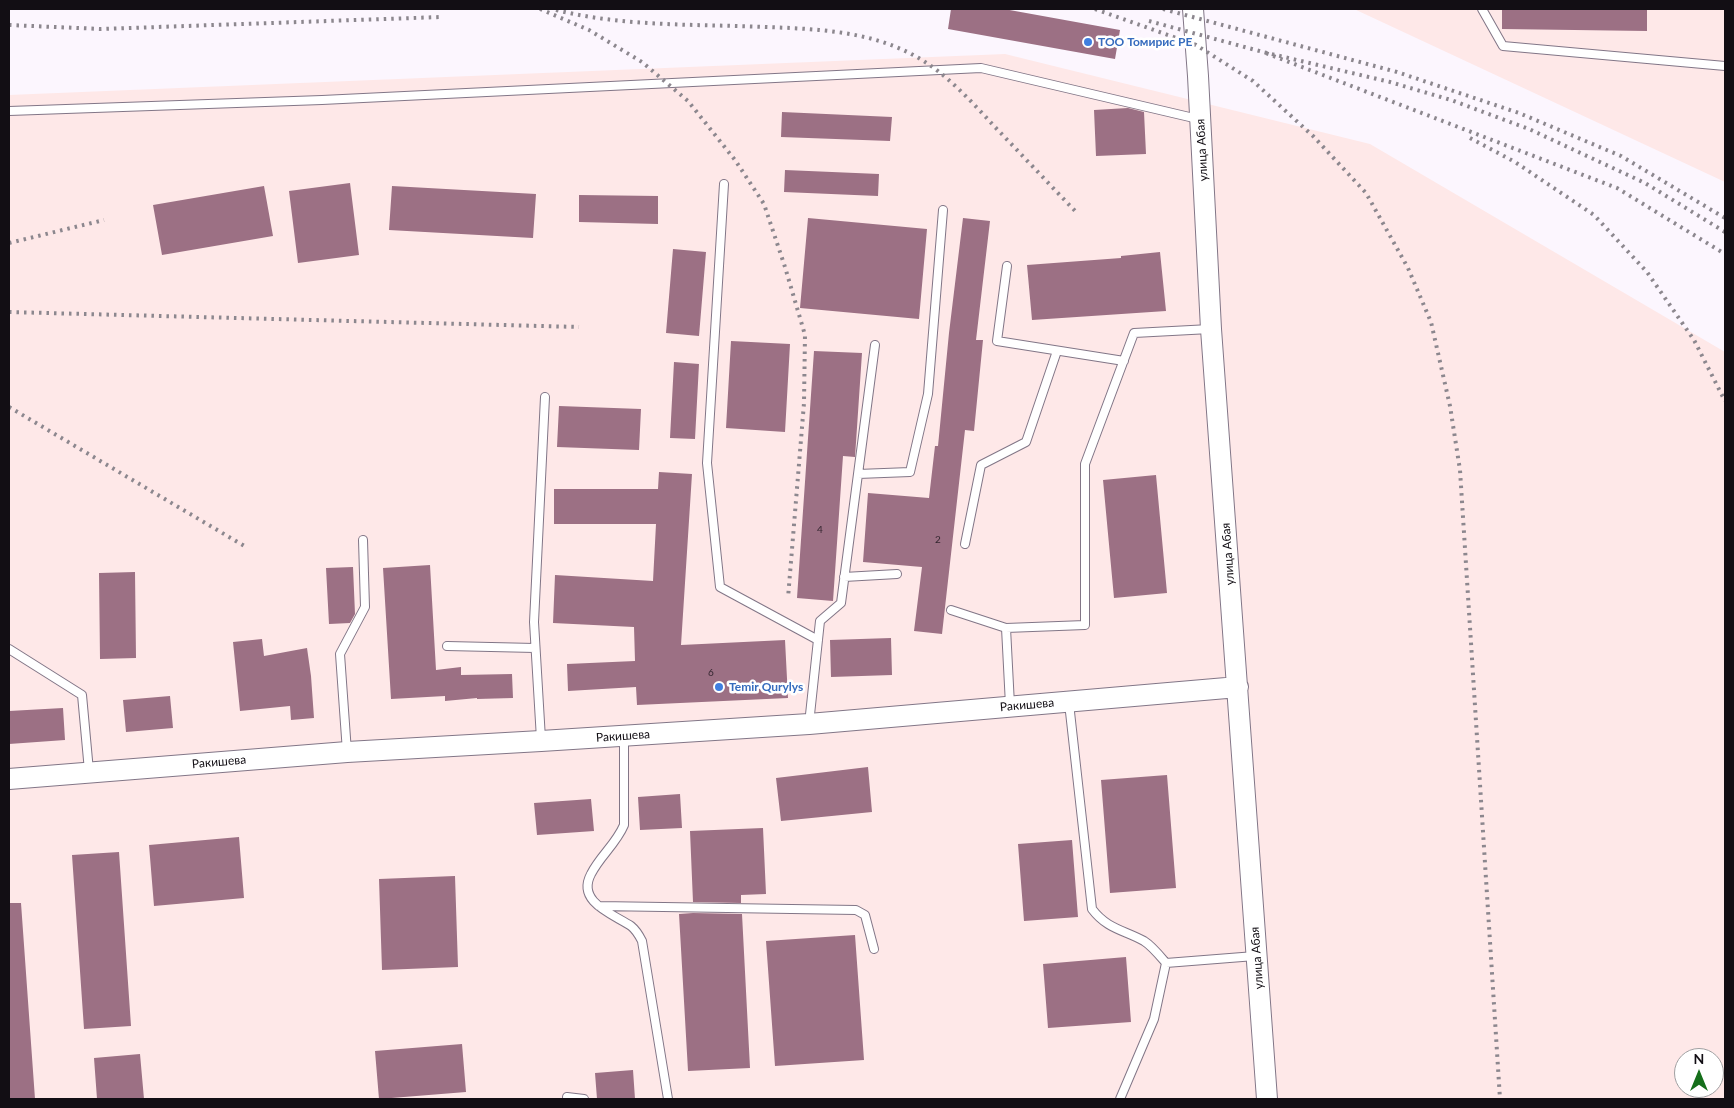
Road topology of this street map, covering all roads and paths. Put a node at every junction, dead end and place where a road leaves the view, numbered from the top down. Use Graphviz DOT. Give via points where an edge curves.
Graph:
graph roads {
  1 [pos="1193,9"];
  2 [pos="1482,9"];
  3 [pos="1725,66"];
  4 [pos="9,111"];
  5 [pos="1200,119"];
  6 [pos="724,184"];
  7 [pos="943,210"];
  8 [pos="1007,266"];
  9 [pos="1211,329"];
  10 [pos="875,344"];
  11 [pos="1057,350"];
  12 [pos="1124,361"];
  13 [pos="545,397"];
  14 [pos="858,474"];
  15 [pos="363,540"];
  16 [pos="965,544"];
  17 [pos="898,574"];
  18 [pos="844,577"];
  19 [pos="951,610"];
  20 [pos="1006,628"];
  21 [pos="818,640"];
  22 [pos="447,646"];
  23 [pos="535,648"];
  24 [pos="9,649"];
  25 [pos="1238,687"];
  26 [pos="1069,702"];
  27 [pos="1010,707"];
  28 [pos="809,724"];
  29 [pos="624,736"];
  30 [pos="541,741"];
  31 [pos="347,752"];
  32 [pos="89,773"];
  33 [pos="9,780"];
  34 [pos="597,906"];
  35 [pos="874,949"];
  36 [pos="1257,956"];
  37 [pos="1166,963"];
  38 [pos="567,1097"];
  39 [pos="584,1099"];
  40 [pos="668,1099"];
  41 [pos="1120,1099"];
  42 [pos="1267,1099"];
  1 -- 5 [label="street, улица Абая"];
  2 -- 3 [label="lane" via="1503,46"];
  4 -- 5 [label="lane" via="322,100 981,68"];
  5 -- 9 [label="street, улица Абая"];
  6 -- 21 [label="lane" via="707,463 720,587"];
  7 -- 14 [label="lane" via="928,394 910,472"];
  8 -- 11 [label="lane" via="997,341"];
  9 -- 12 [label="lane" via="1134,333"];
  9 -- 25 [label="street, улица Абая"];
  10 -- 14 [label="lane"];
  11 -- 12 [label="lane"];
  11 -- 16 [label="lane" via="1026,442 981,465"];
  12 -- 20 [label="lane" via="1085,464 1086,625"];
  13 -- 23 [label="lane"];
  14 -- 18 [label="lane"];
  15 -- 31 [label="lane" via="365,607 340,654"];
  17 -- 18 [label="lane"];
  18 -- 21 [label="lane" via="841,603 820,621"];
  19 -- 20 [label="lane"];
  20 -- 27 [label="lane"];
  21 -- 28 [label="lane"];
  22 -- 23 [label="lane"];
  23 -- 30 [label="lane"];
  24 -- 32 [label="lane" via="82,695"];
  25 -- 26 [label="street, Ракишева"];
  25 -- 36 [label="street, улица Абая"];
  26 -- 27 [label="street, Ракишева"];
  26 -- 37 [label="lane" via="1092,909 1100,920 1145,942"];
  27 -- 28 [label="street, Ракишева"];
  28 -- 29 [label="street, Ракишева"];
  29 -- 30 [label="street, Ракишева"];
  29 -- 34 [label="lane" via="624,826 588,882 588,892"];
  30 -- 31 [label="street, Ракишева"];
  31 -- 32 [label="street, Ракишева"];
  32 -- 33 [label="street, Ракишева"];
  34 -- 35 [label="lane" via="856,910 865,915"];
  34 -- 40 [label="lane" via="632,927 642,941"];
  36 -- 37 [label="lane"];
  36 -- 42 [label="street, улица Абая"];
  37 -- 41 [label="lane" via="1154,1019"];
  38 -- 39 [label="lane"];
}
